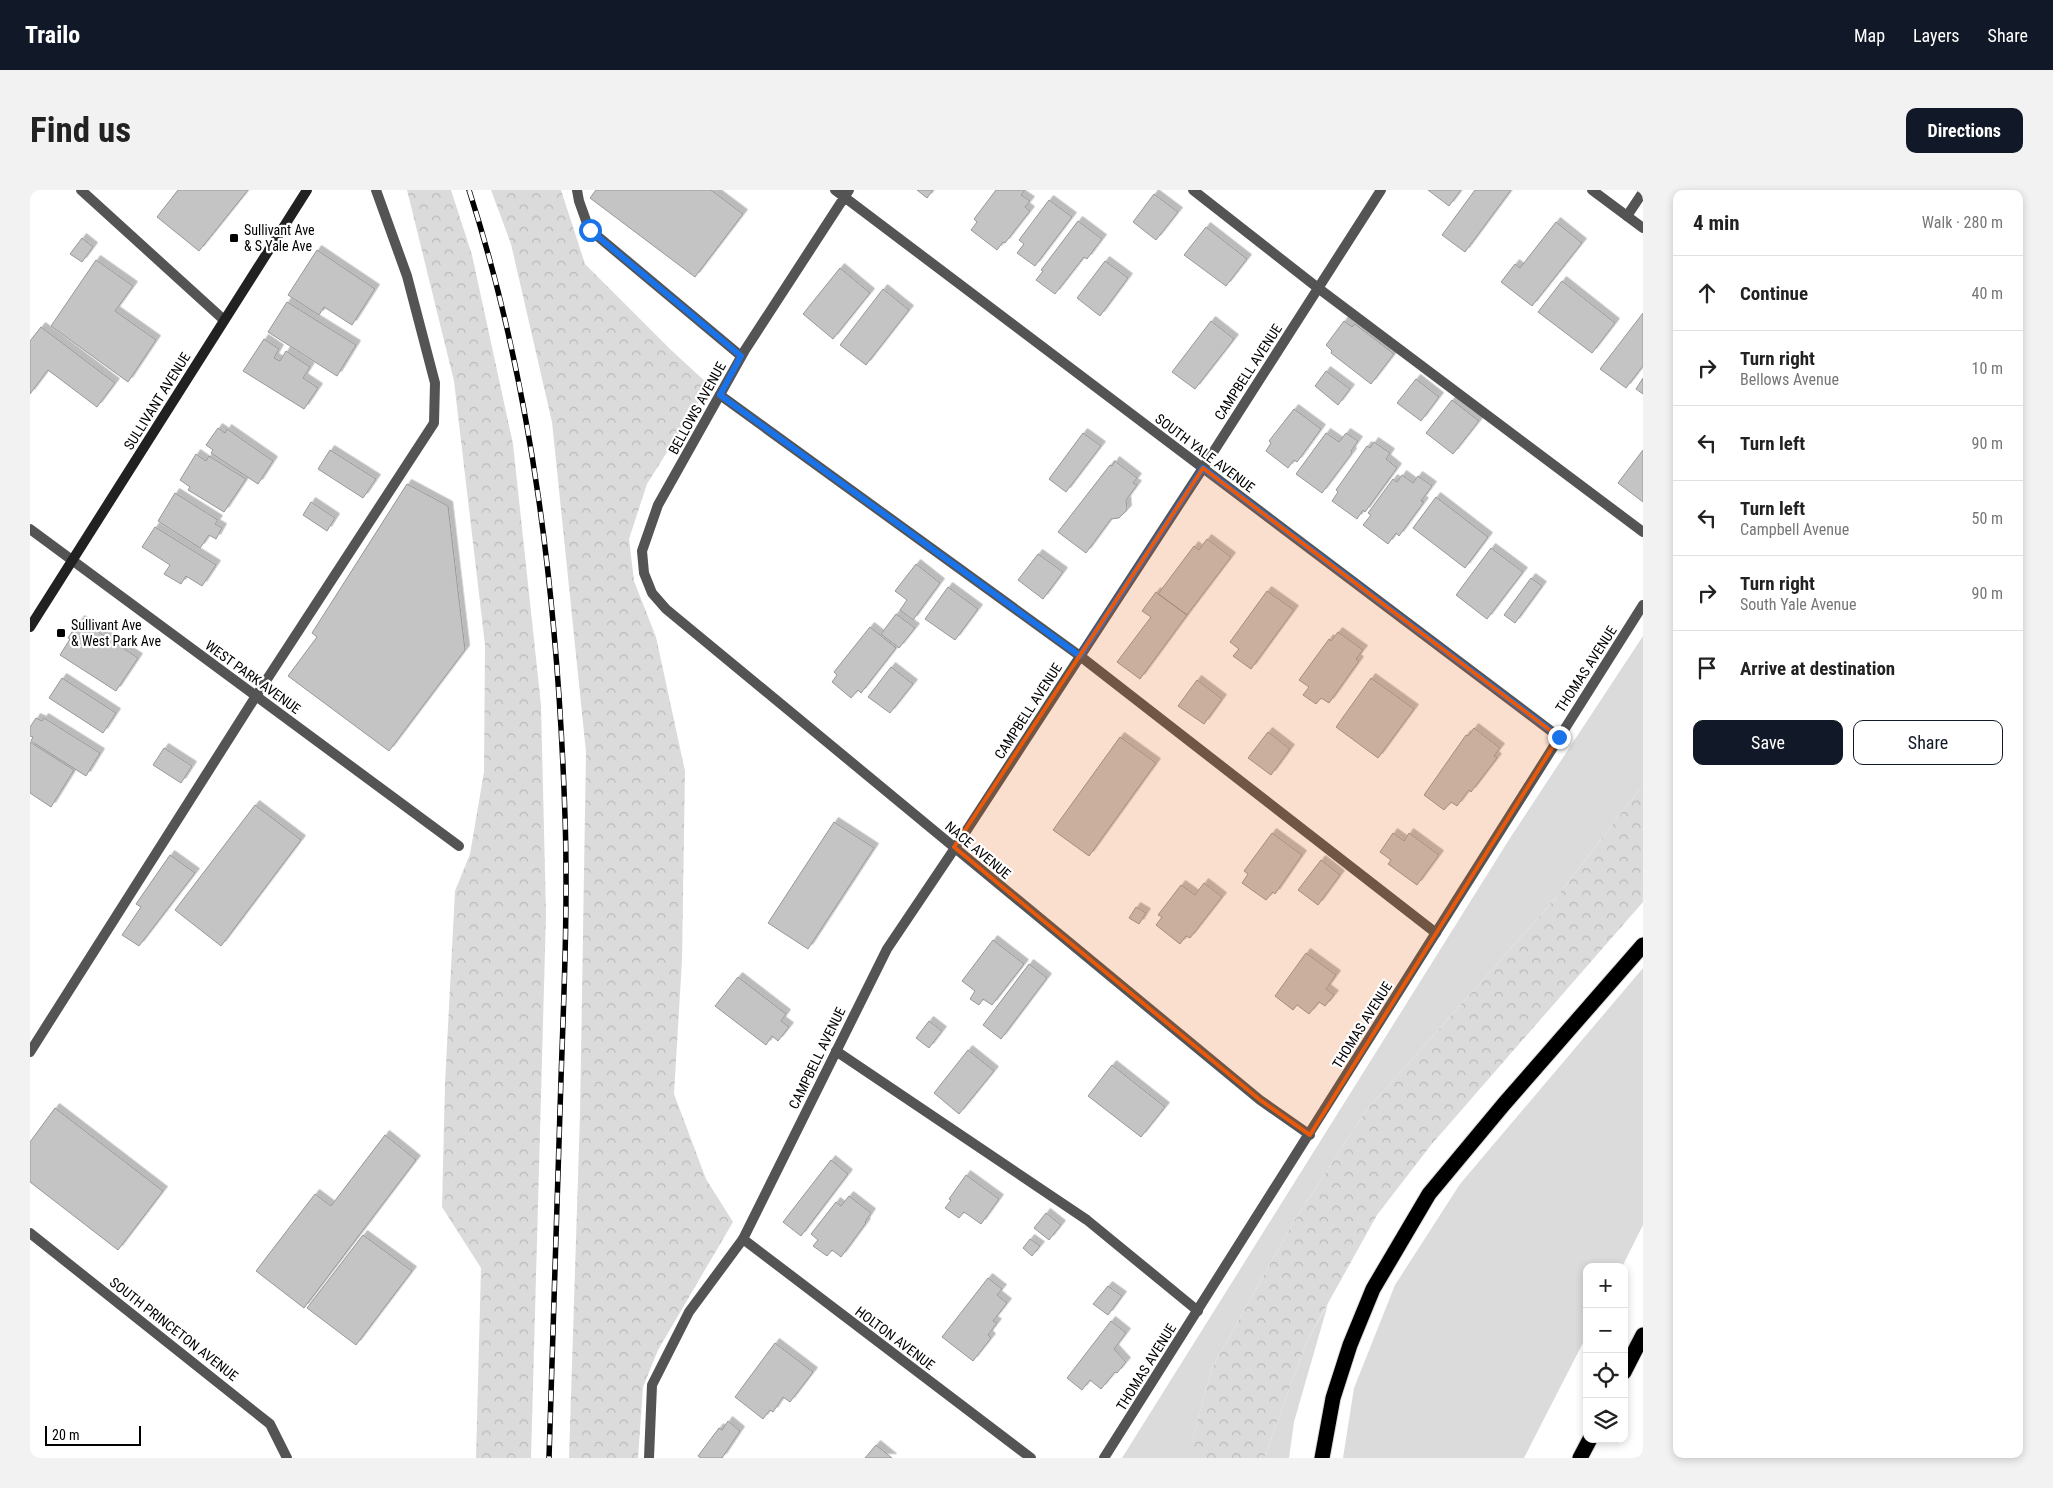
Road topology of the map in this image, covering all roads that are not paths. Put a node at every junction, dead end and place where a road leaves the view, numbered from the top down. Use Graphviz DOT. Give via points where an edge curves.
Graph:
graph roads {
  1 [pos="81,190"];
  2 [pos="307,190"];
  3 [pos="376,190"];
  4 [pos="577,190"];
  5 [pos="835,190"];
  6 [pos="1193,190"];
  7 [pos="1380,190"];
  8 [pos="1592,190"];
  9 [pos="1643,192"];
  10 [pos="846,193"];
  11 [pos="1627,216"];
  12 [pos="1643,228"];
  13 [pos="1318,288"];
  14 [pos="224,320"];
  15 [pos="741,356"];
  16 [pos="720,395"];
  17 [pos="1203,468"];
  18 [pos="30,529"];
  19 [pos="1643,532"];
  20 [pos="72,560"];
  21 [pos="644,573"];
  22 [pos="1643,605"];
  23 [pos="30,628"];
  24 [pos="1080,656"];
  25 [pos="256,696"];
  26 [pos="1559,737"];
  27 [pos="459,846"];
  28 [pos="954,847"];
  29 [pos="1436,933"];
  30 [pos="1643,945"];
  31 [pos="836,1051"];
  32 [pos="30,1052"];
  33 [pos="1310,1135"];
  34 [pos="30,1233"];
  35 [pos="743,1239"];
  36 [pos="1198,1311"];
  37 [pos="1643,1335"];
  38 [pos="1628,1364"];
  39 [pos="1588,1443"];
  40 [pos="650,1457"];
  41 [pos="287,1458"];
  42 [pos="1031,1458"];
  43 [pos="1104,1458"];
  44 [pos="1322,1458"];
  45 [pos="1580,1458"];
  1 -- 14 [label="street"];
  2 -- 14 [label="street, SULLIVANT AVENUE"];
  3 -- 25 [label="street" via="407,276 435,384 434,423"];
  4 -- 15 [label="street" via="590,230"];
  5 -- 10 [label="street, SOUTH YALE AVENUE"];
  6 -- 13 [label="street"];
  7 -- 13 [label="street, CAMPBELL AVENUE"];
  8 -- 11 [label="street"];
  9 -- 11 [label="street"];
  10 -- 15 [label="street, BELLOWS AVENUE"];
  10 -- 17 [label="street, SOUTH YALE AVENUE"];
  11 -- 12 [label="street"];
  13 -- 17 [label="street, CAMPBELL AVENUE"];
  13 -- 19 [label="street"];
  14 -- 20 [label="street, SULLIVANT AVENUE"];
  15 -- 16 [label="street, BELLOWS AVENUE"];
  16 -- 21 [label="street, BELLOWS AVENUE" via="658,505 642,551"];
  16 -- 24 [label="street"];
  17 -- 24 [label="street, CAMPBELL AVENUE"];
  17 -- 26 [label="street, SOUTH YALE AVENUE"];
  18 -- 20 [label="street, WEST PARK AVENUE"];
  20 -- 23 [label="street, SULLIVANT AVENUE"];
  20 -- 25 [label="street, WEST PARK AVENUE"];
  21 -- 28 [label="street, NACE AVENUE" via="652,593 666,609"];
  22 -- 26 [label="street, THOMAS AVENUE"];
  24 -- 28 [label="street, CAMPBELL AVENUE"];
  24 -- 29 [label="street"];
  25 -- 27 [label="street, WEST PARK AVENUE"];
  25 -- 32 [label="street"];
  26 -- 29 [label="street, THOMAS AVENUE"];
  28 -- 31 [label="street, CAMPBELL AVENUE" via="886,949"];
  28 -- 33 [label="street, NACE AVENUE" via="1252,1093"];
  29 -- 33 [label="street, THOMAS AVENUE"];
  30 -- 44 [label="highway" via="1429,1194 1372,1289 1333,1398"];
  31 -- 35 [label="street, CAMPBELL AVENUE"];
  31 -- 36 [label="street" via="1087,1220"];
  33 -- 36 [label="street, THOMAS AVENUE"];
  34 -- 41 [label="street, SOUTH PRINCETON AVENUE" via="270,1424"];
  35 -- 40 [label="street, CAMPBELL AVENUE" via="689,1312 652,1385"];
  35 -- 42 [label="street, HOLTON AVENUE"];
  36 -- 43 [label="street, THOMAS AVENUE"];
  37 -- 38 [label="highway"];
  39 -- 45 [label="highway"];
}
